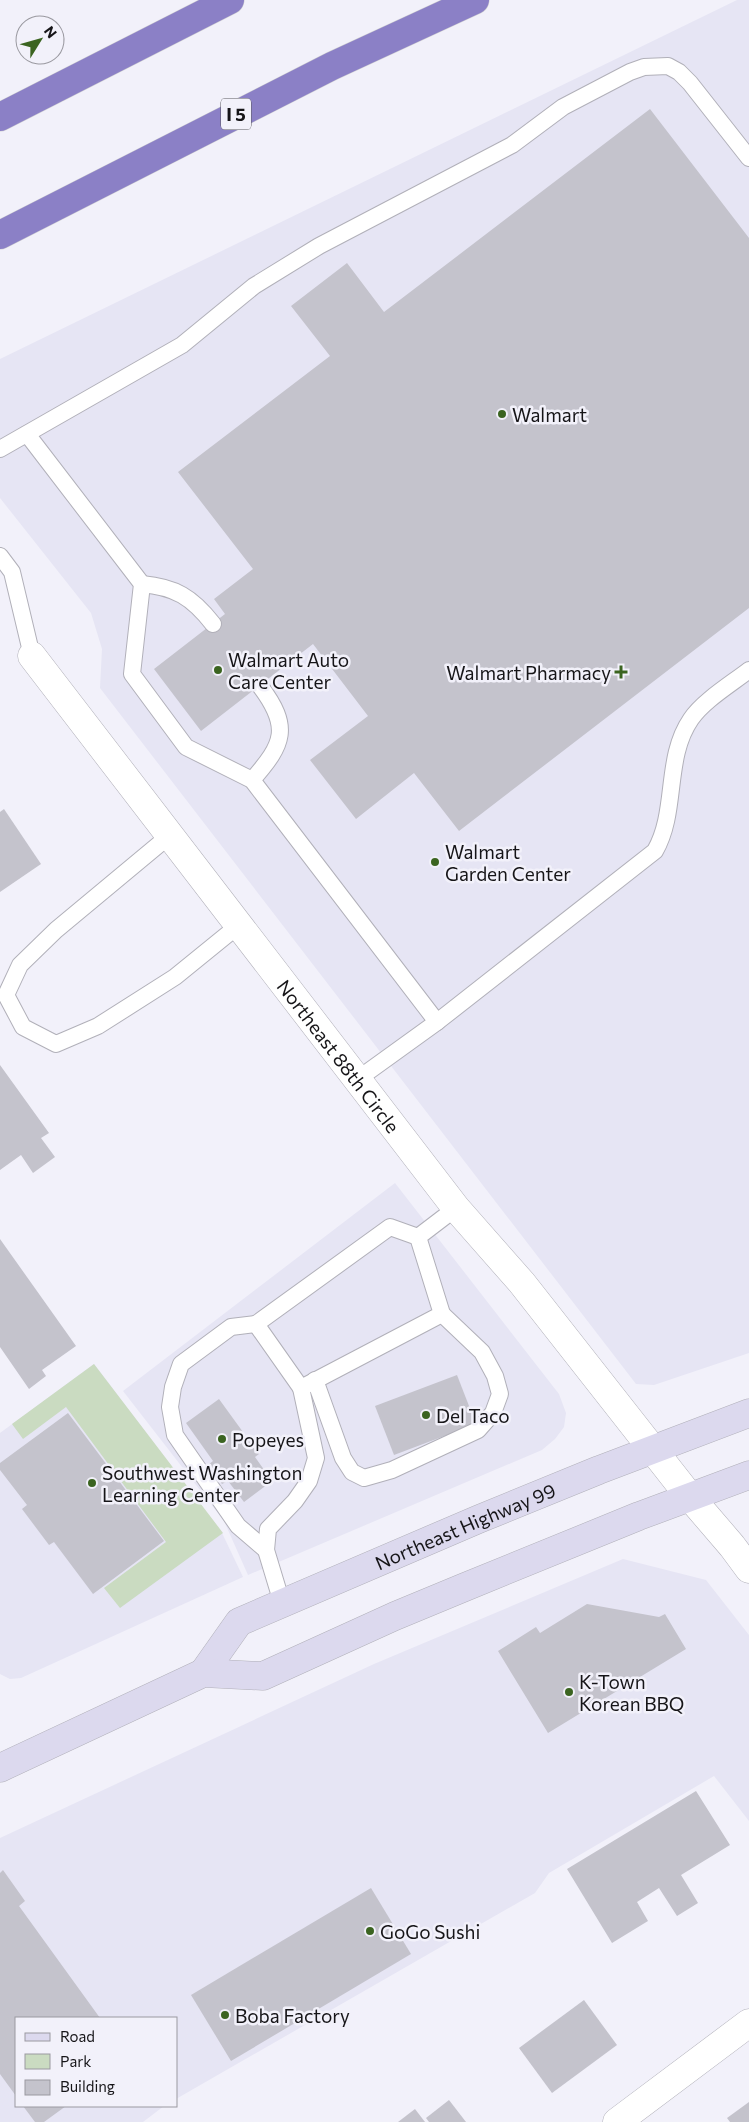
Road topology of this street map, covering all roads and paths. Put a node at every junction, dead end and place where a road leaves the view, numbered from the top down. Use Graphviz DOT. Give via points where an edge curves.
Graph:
graph roads {
  1 [pos="230,0"];
  2 [pos="475,0"];
  3 [pos="0,117"];
  4 [pos="749,158"];
  5 [pos="0,235"];
  6 [pos="27,434"];
  7 [pos="0,449"];
  8 [pos="0,556"];
  9 [pos="142,584"];
  10 [pos="212,624"];
  11 [pos="32,656"];
  12 [pos="749,670"];
  13 [pos="260,686"];
  14 [pos="252,780"];
  15 [pos="170,836"];
  16 [pos="239,925"];
  17 [pos="437,1022"];
  18 [pos="358,1079"];
  19 [pos="456,1208"];
  20 [pos="418,1237"];
  21 [pos="442,1314"];
  22 [pos="256,1324"];
  23 [pos="308,1384"];
  24 [pos="749,1413"];
  25 [pos="653,1450"];
  26 [pos="749,1475"];
  27 [pos="690,1497"];
  28 [pos="266,1550"];
  29 [pos="749,1569"];
  30 [pos="282,1603"];
  31 [pos="203,1673"];
  32 [pos="0,1768"];
  33 [pos="749,2023"];
  34 [pos="617,2122"];
  1 -- 3 [label="highway"];
  2 -- 5 [label="highway, I 5" via="332,66"];
  4 -- 6 [label="lane" via="679,72 668,66 656,65 630,72 564,107 512,145 319,246 254,286 182,345"];
  6 -- 7 [label="lane"];
  6 -- 9 [label="lane"];
  8 -- 11 [label="lane" via="12,572"];
  9 -- 10 [label="lane" via="173,590 191,600"];
  9 -- 14 [label="lane" via="132,674 186,747"];
  11 -- 15 [label="street, Northeast 88th Circle"];
  12 -- 17 [label="lane" via="698,710 686,727 675,763 666,827 655,851"];
  13 -- 14 [label="lane" via="273,703 280,731 272,758"];
  14 -- 17 [label="lane"];
  15 -- 16 [label="street, Northeast 88th Circle"];
  15 -- 16 [label="lane" via="56,930 20,965 6,994 23,1027 56,1044 98,1026 175,977"];
  16 -- 18 [label="street, Northeast 88th Circle"];
  17 -- 18 [label="lane"];
  18 -- 19 [label="street, Northeast 88th Circle"];
  19 -- 20 [label="lane"];
  19 -- 25 [label="street, Northeast 88th Circle" via="522,1283"];
  20 -- 21 [label="lane"];
  20 -- 22 [label="lane" via="390,1227"];
  21 -- 23 [label="lane"];
  21 -- 23 [label="lane" via="482,1352 495,1376 500,1394 493,1413 478,1430 392,1470 364,1478 352,1472"];
  22 -- 23 [label="lane"];
  22 -- 28 [label="lane" via="231,1327 181,1364 170,1407 175,1435 238,1526"];
  23 -- 28 [label="lane" via="316,1458 309,1481 268,1529"];
  24 -- 25 [label="main road, Northeast Highway 99"];
  25 -- 27 [label="street, Northeast 88th Circle"];
  25 -- 30 [label="main road, Northeast Highway 99"];
  26 -- 27 [label="main road, Northeast Highway 99"];
  27 -- 29 [label="street, Northeast 88th Circle"];
  27 -- 31 [label="main road, Northeast Highway 99" via="404,1612 263,1676"];
  28 -- 30 [label="lane"];
  30 -- 31 [label="main road, Northeast Highway 99" via="240,1622"];
  31 -- 32 [label="main road, Northeast Highway 99"];
  33 -- 34 [label="street"];
}
